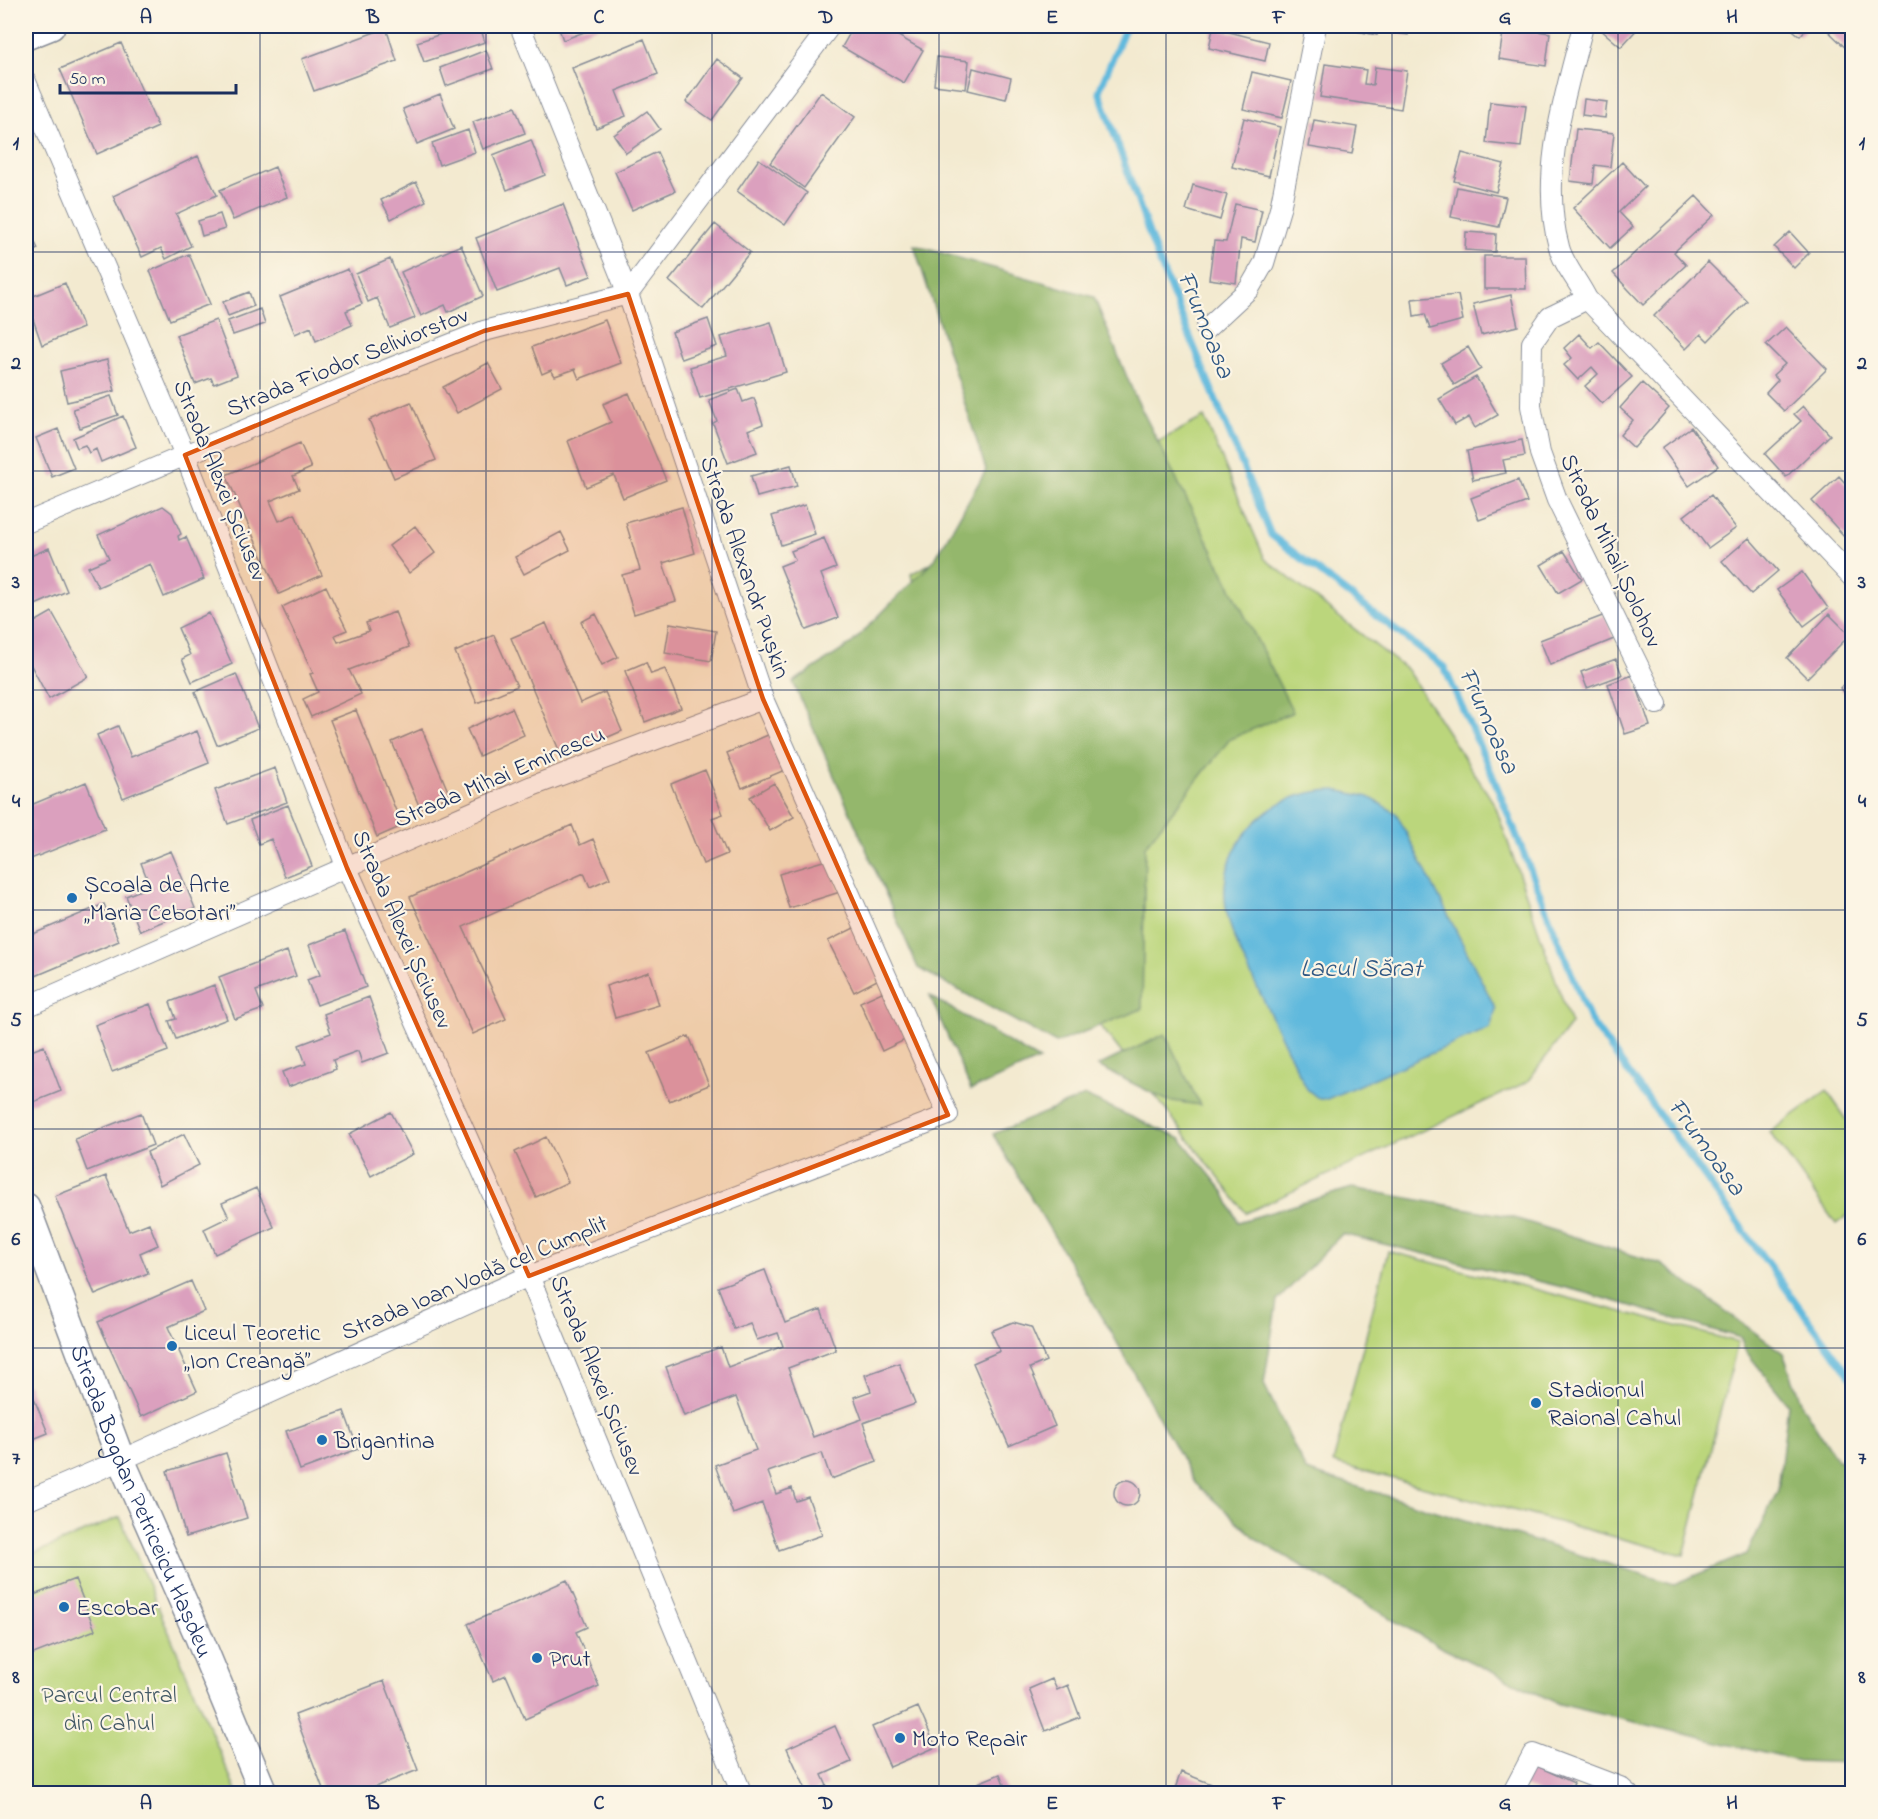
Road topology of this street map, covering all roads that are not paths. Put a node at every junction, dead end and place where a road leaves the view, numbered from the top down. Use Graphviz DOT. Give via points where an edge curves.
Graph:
graph roads {
  1 [pos="51,26"];
  2 [pos="520,26"];
  3 [pos="830,26"];
  4 [pos="1316,26"];
  5 [pos="1583,26"];
  6 [pos="26,36"];
  7 [pos="26,82"];
  8 [pos="628,294"];
  9 [pos="1587,299"];
  10 [pos="1206,329"];
  11 [pos="185,456"];
  12 [pos="26,523"];
  13 [pos="1852,577"];
  14 [pos="763,699"];
  15 [pos="1657,704"];
  16 [pos="347,868"];
  17 [pos="26,1007"];
  18 [pos="948,1115"];
  19 [pos="26,1207"];
  20 [pos="530,1276"];
  21 [pos="121,1460"];
  22 [pos="26,1501"];
  23 [pos="264,1794"];
  24 [pos="742,1794"];
  25 [pos="1512,1794"];
  26 [pos="1629,1794"];
  1 -- 6 [label="main road"];
  2 -- 8 [label="street, Strada Alexandr Pușkin"];
  3 -- 8 [label="street"];
  4 -- 10 [label="street" via="1280,209 1264,263 1249,289"];
  5 -- 9 [label="street" via="1561,111 1552,173 1559,249"];
  7 -- 11 [label="street, Strada Alexei Șciusev"];
  8 -- 11 [label="street, Strada Fiodor Seliviorstov" via="484,331"];
  8 -- 14 [label="street, Strada Alexandr Pușkin"];
  9 -- 13 [label="street"];
  9 -- 15 [label="street, Strada Mihail Șolohov" via="1550,317 1532,343 1530,406 1540,453 1557,500"];
  11 -- 12 [label="street, Strada Fiodor Seliviorstov"];
  11 -- 16 [label="street, Strada Alexei Șciusev"];
  14 -- 16 [label="street, Strada Mihai Eminescu" via="532,786"];
  14 -- 18 [label="street, Strada Alexandr Pușkin"];
  16 -- 17 [label="street, Strada Mihai Eminescu"];
  16 -- 20 [label="street, Strada Alexei Șciusev"];
  18 -- 20 [label="street, Strada Ioan Vodă cel Cumplit"];
  19 -- 21 [label="main road, Strada Bogdan Petriceicu Hașdeu"];
  20 -- 21 [label="street, Strada Ioan Vodă cel Cumplit"];
  20 -- 24 [label="street, Strada Alexei Șciusev"];
  21 -- 22 [label="street, Strada Ioan Vodă cel Cumplit"];
  21 -- 23 [label="main road, Strada Bogdan Petriceicu Hașdeu"];
  25 -- 26 [label="street" via="1533,1754"];
}
